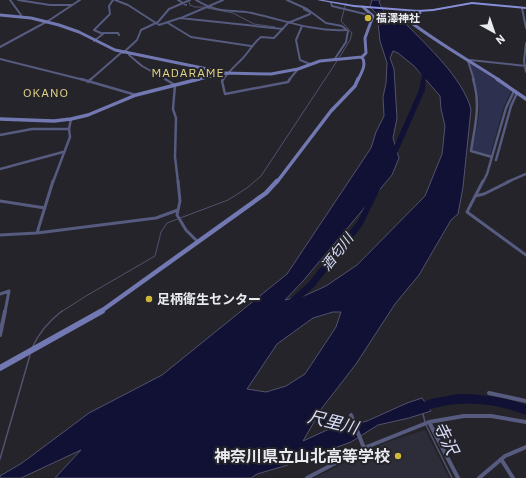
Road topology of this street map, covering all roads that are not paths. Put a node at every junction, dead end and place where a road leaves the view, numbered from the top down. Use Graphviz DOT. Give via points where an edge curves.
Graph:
graph roads {
  1 [pos="10,0"];
  2 [pos="18,0"];
  3 [pos="80,0"];
  4 [pos="114,0"];
  5 [pos="178,0"];
  6 [pos="190,0"];
  7 [pos="196,0"];
  8 [pos="222,0"];
  9 [pos="287,0"];
  10 [pos="318,0"];
  11 [pos="182,3"];
  12 [pos="331,3"];
  13 [pos="74,5"];
  14 [pos="186,5"];
  15 [pos="208,7"];
  16 [pos="363,7"];
  17 [pos="522,8"];
  18 [pos="526,8"];
  19 [pos="304,9"];
  20 [pos="418,11"];
  21 [pos="0,15"];
  22 [pos="373,16"];
  23 [pos="20,17"];
  24 [pos="180,18"];
  25 [pos="48,21"];
  26 [pos="155,23"];
  27 [pos="168,23"];
  28 [pos="288,23"];
  29 [pos="302,26"];
  30 [pos="526,28"];
  31 [pos="283,29"];
  32 [pos="346,30"];
  33 [pos="103,33"];
  34 [pos="120,35"];
  35 [pos="94,41"];
  36 [pos="526,43"];
  37 [pos="251,46"];
  38 [pos="0,47"];
  39 [pos="123,52"];
  40 [pos="130,54"];
  41 [pos="362,57"];
  42 [pos="0,59"];
  43 [pos="334,60"];
  44 [pos="470,60"];
  45 [pos="310,64"];
  46 [pos="525,66"];
  47 [pos="298,69"];
  48 [pos="526,72"];
  49 [pos="225,73"];
  50 [pos="88,82"];
  51 [pos="175,85"];
  52 [pos="515,92"];
  53 [pos="136,95"];
  54 [pos="526,99"];
  55 [pos="0,119"];
  56 [pos="71,119"];
  57 [pos="69,129"];
  58 [pos="0,135"];
  59 [pos="63,152"];
  60 [pos="492,157"];
  61 [pos="496,160"];
  62 [pos="0,168"];
  63 [pos="526,174"];
  64 [pos="475,196"];
  65 [pos="0,201"];
  66 [pos="45,208"];
  67 [pos="178,210"];
  68 [pos="37,234"];
  69 [pos="0,235"];
  70 [pos="198,242"];
  71 [pos="526,254"];
  72 [pos="0,294"];
  73 [pos="2,314"];
  74 [pos="0,335"];
  75 [pos="0,368"];
  76 [pos="489,393"];
  77 [pos="526,401"];
  78 [pos="351,415"];
  79 [pos="429,422"];
  80 [pos="526,422"];
  81 [pos="526,447"];
  82 [pos="364,448"];
  83 [pos="501,459"];
  84 [pos="307,478"];
  85 [pos="458,478"];
  86 [pos="479,478"];
  87 [pos="513,478"];
  1 -- 23 [label="street"];
  2 -- 13 [label="street" via="50,5"];
  3 -- 13 [label="street"];
  4 -- 26 [label="street" via="128,5"];
  4 -- 33 [label="street" via="109,6 110,14 94,30"];
  5 -- 11 [label="street"];
  6 -- 11 [label="street"];
  7 -- 15 [label="street"];
  8 -- 15 [label="street"];
  9 -- 19 [label="street"];
  10 -- 12 [label="main road"];
  11 -- 14 [label="street"];
  11 -- 26 [label="street"];
  12 -- 16 [label="main road"];
  12 -- 22 [label="street" via="332,6"];
  13 -- 25 [label="street"];
  15 -- 24 [label="street"];
  15 -- 28 [label="street" via="232,12 242,11"];
  16 -- 20 [label="main road"];
  16 -- 22 [label="street"];
  17 -- 18 [label="main road"];
  17 -- 20 [label="main road" via="472,3"];
  17 -- 30 [label="street"];
  19 -- 28 [label="street" via="310,14"];
  19 -- 32 [label="street" via="313,12 326,23 342,26"];
  20 -- 44 [label="street" via="420,13 404,17 425,34"];
  21 -- 23 [label="street"];
  22 -- 41 [label="street" via="365,38 366,53"];
  23 -- 25 [label="street"];
  24 -- 27 [label="street"];
  24 -- 31 [label="street"];
  25 -- 35 [label="street" via="84,34"];
  25 -- 38 [label="street"];
  26 -- 27 [label="street"];
  26 -- 39 [label="street" via="141,30 137,40"];
  27 -- 37 [label="street" via="191,37"];
  28 -- 29 [label="street"];
  28 -- 31 [label="street"];
  29 -- 32 [label="street" via="331,32"];
  29 -- 45 [label="street" via="296,42 300,60"];
  31 -- 37 [label="street" via="274,38 261,37"];
  32 -- 43 [label="street" via="348,38"];
  33 -- 34 [label="street"];
  33 -- 35 [label="street"];
  35 -- 39 [label="street"];
  36 -- 46 [label="street"];
  37 -- 49 [label="street" via="242,59"];
  39 -- 40 [label="street"];
  39 -- 50 [label="street"];
  40 -- 49 [label="street"];
  40 -- 51 [label="street" via="142,66"];
  41 -- 43 [label="street"];
  41 -- 70 [label="street" via="364,67 355,86 330,111 276,183 254,203"];
  42 -- 50 [label="street"];
  43 -- 45 [label="street"];
  44 -- 46 [label="street"];
  44 -- 52 [label="street"];
  44 -- 60 [label="street" via="468,61 477,92 478,107 470,151"];
  45 -- 47 [label="street"];
  46 -- 48 [label="street"];
  47 -- 49 [label="street" via="262,75"];
  47 -- 49 [label="street" via="288,82 225,94 222,81"];
  49 -- 51 [label="street"];
  50 -- 53 [label="street"];
  51 -- 53 [label="street"];
  51 -- 67 [label="street" via="173,109 176,118 175,157 180,202"];
  52 -- 54 [label="street"];
  52 -- 60 [label="street" via="506,108"];
  52 -- 61 [label="street"];
  53 -- 56 [label="street" via="88,115"];
  55 -- 56 [label="street"];
  56 -- 57 [label="street"];
  57 -- 58 [label="street" via="32,129"];
  57 -- 59 [label="street" via="70,137"];
  59 -- 62 [label="street"];
  59 -- 66 [label="street"];
  60 -- 64 [label="street" via="487,174"];
  63 -- 64 [label="street"];
  64 -- 71 [label="street" via="467,212"];
  65 -- 66 [label="street"];
  66 -- 68 [label="street"];
  67 -- 68 [label="street" via="156,218"];
  67 -- 70 [label="street" via="177,215 186,230"];
  68 -- 69 [label="street"];
  70 -- 75 [label="street" via="98,314"];
  72 -- 73 [label="street" via="8,291"];
  73 -- 74 [label="street"];
  76 -- 77 [label="street"];
  78 -- 82 [label="street"];
  79 -- 80 [label="street" via="464,416 491,416"];
  79 -- 82 [label="street"];
  79 -- 85 [label="street"];
  81 -- 83 [label="street"];
  82 -- 84 [label="street"];
  83 -- 86 [label="street"];
  83 -- 87 [label="street"];
}
